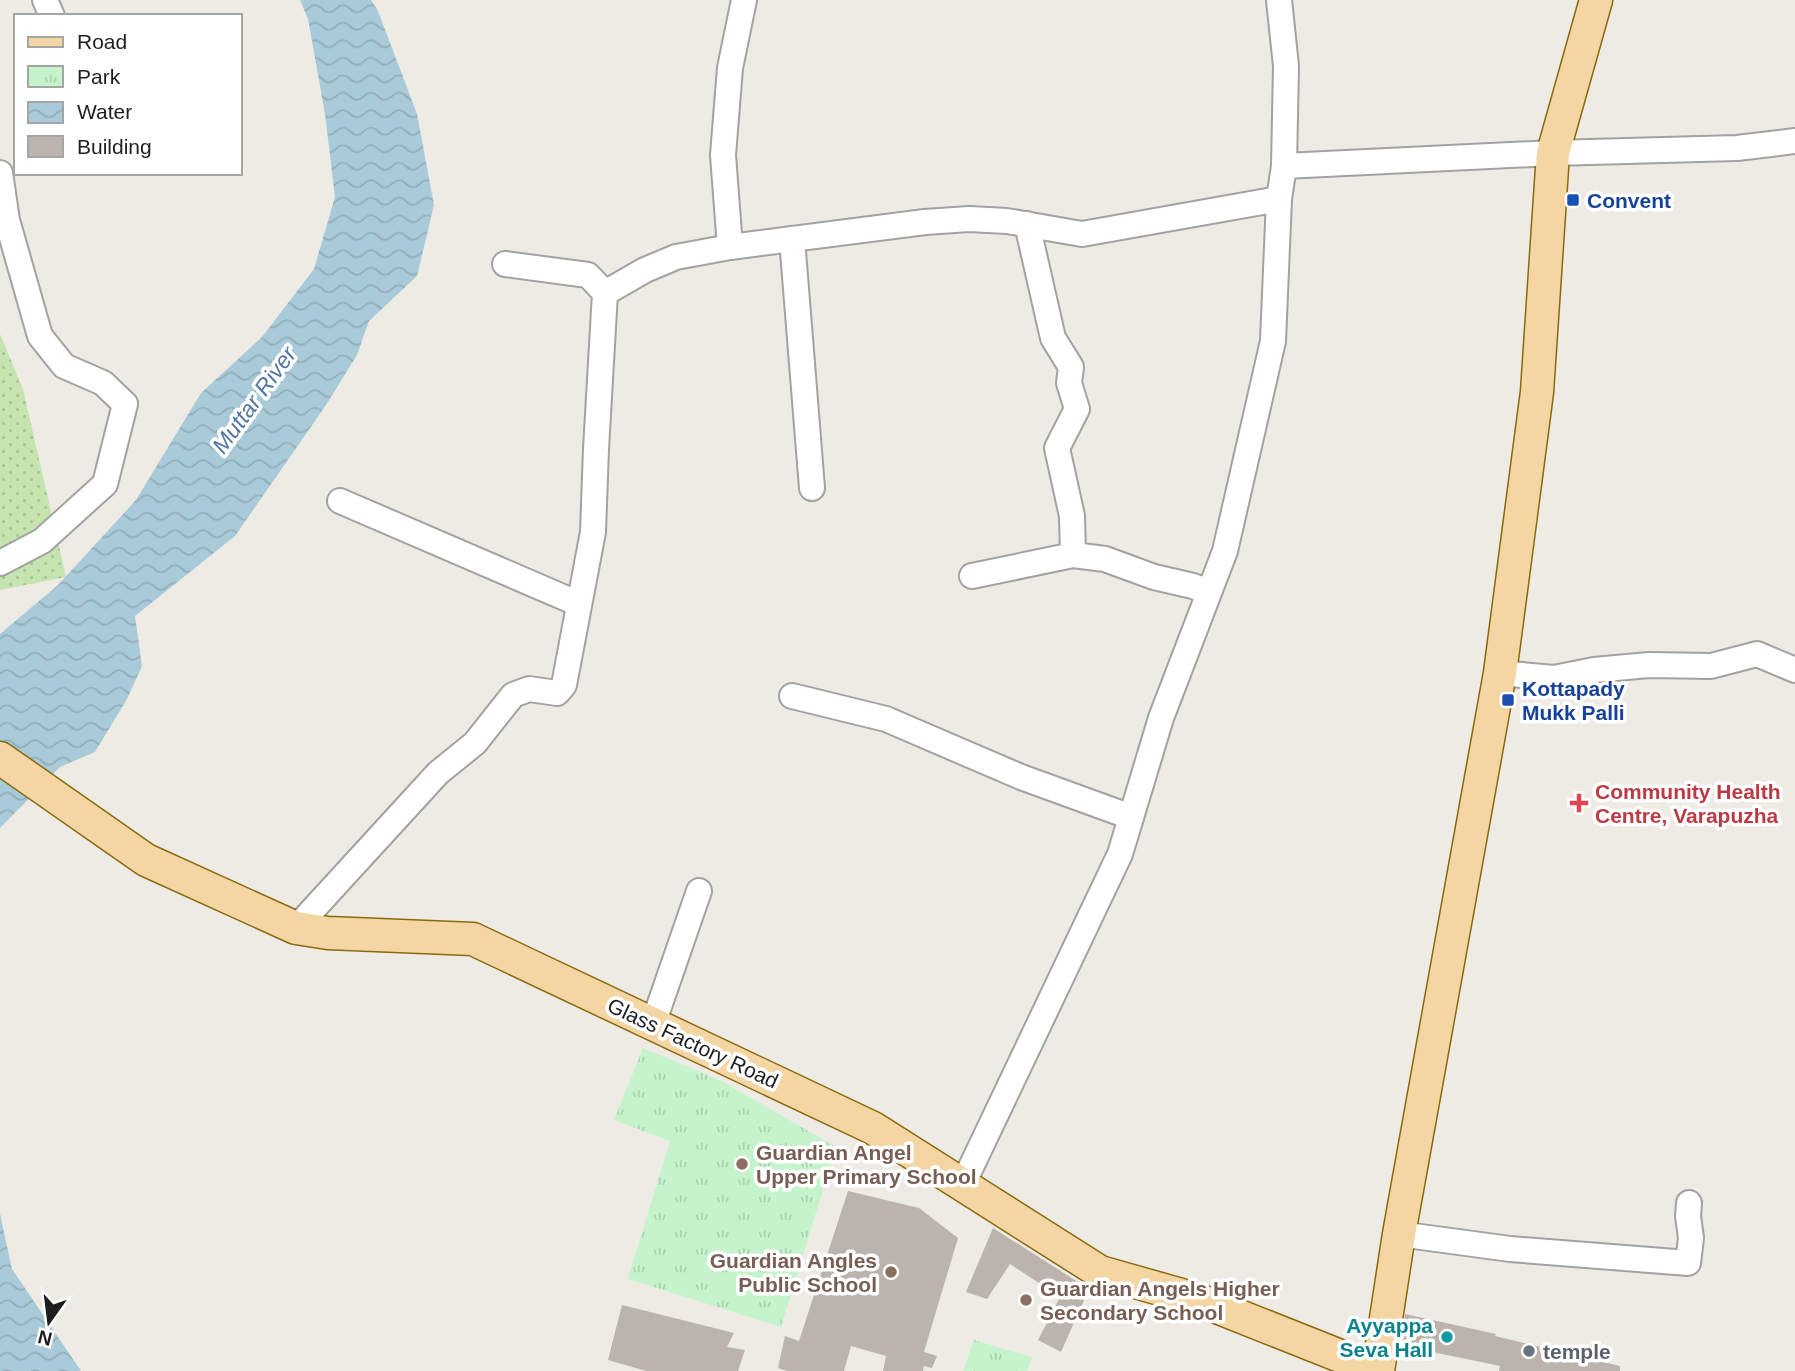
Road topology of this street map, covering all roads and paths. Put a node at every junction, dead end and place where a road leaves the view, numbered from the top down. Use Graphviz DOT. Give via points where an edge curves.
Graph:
graph roads {
  1 [pos="744,0"];
  2 [pos="1279,0"];
  3 [pos="1596,0"];
  4 [pos="1795,141"];
  5 [pos="1553,153"];
  6 [pos="1284,166"];
  7 [pos="0,173"];
  8 [pos="1279,200"];
  9 [pos="1027,225"];
  10 [pos="792,239"];
  11 [pos="730,247"];
  12 [pos="505,264"];
  13 [pos="605,293"];
  14 [pos="812,488"];
  15 [pos="340,501"];
  16 [pos="1073,555"];
  17 [pos="0,563"];
  18 [pos="972,576"];
  19 [pos="1208,592"];
  20 [pos="579,604"];
  21 [pos="1795,670"];
  22 [pos="1500,673"];
  23 [pos="792,696"];
  24 [pos="0,758"];
  25 [pos="1131,817"];
  26 [pos="699,891"];
  27 [pos="296,928"];
  28 [pos="653,1024"];
  29 [pos="962,1186"];
  30 [pos="1689,1203"];
  31 [pos="1399,1234"];
  32 [pos="1378,1371"];
  1 -- 11 [label="street" via="730,68 723,155"];
  2 -- 6 [label="street" via="1286,66"];
  3 -- 5 [label="main road"];
  4 -- 5 [label="street" via="1737,148"];
  5 -- 6 [label="street"];
  5 -- 22 [label="main road" via="1537,392"];
  6 -- 8 [label="street"];
  7 -- 17 [label="street" via="7,220 40,336 64,366 103,383 125,404 105,484 42,541"];
  8 -- 9 [label="street" via="1082,234"];
  8 -- 19 [label="street" via="1273,341 1225,551"];
  9 -- 10 [label="street" via="969,219"];
  9 -- 16 [label="street" via="1053,338 1071,367 1069,383 1077,409 1057,448 1072,516"];
  10 -- 11 [label="street"];
  10 -- 14 [label="street"];
  11 -- 13 [label="street" via="676,257"];
  12 -- 13 [label="street" via="588,275"];
  13 -- 20 [label="street" via="593,532"];
  15 -- 20 [label="street"];
  16 -- 18 [label="street"];
  16 -- 19 [label="street" via="1105,559"];
  19 -- 25 [label="street" via="1161,718"];
  20 -- 27 [label="street" via="564,685 557,693 529,690 513,695 475,743 438,773"];
  21 -- 22 [label="street" via="1757,654 1711,666 1649,665 1554,678"];
  22 -- 31 [label="main road"];
  23 -- 25 [label="street" via="886,719 1021,777"];
  24 -- 27 [label="main road, Glass Factory Road" via="146,860"];
  25 -- 29 [label="street" via="1120,854"];
  26 -- 28 [label="street"];
  27 -- 28 [label="main road, Glass Factory Road" via="473,939"];
  28 -- 29 [label="main road, Glass Factory Road" via="873,1128"];
  29 -- 32 [label="main road, Glass Factory Road" via="1100,1272 1199,1300"];
  30 -- 31 [label="street" via="1689,1263 1510,1250"];
  31 -- 32 [label="main road"];
}
